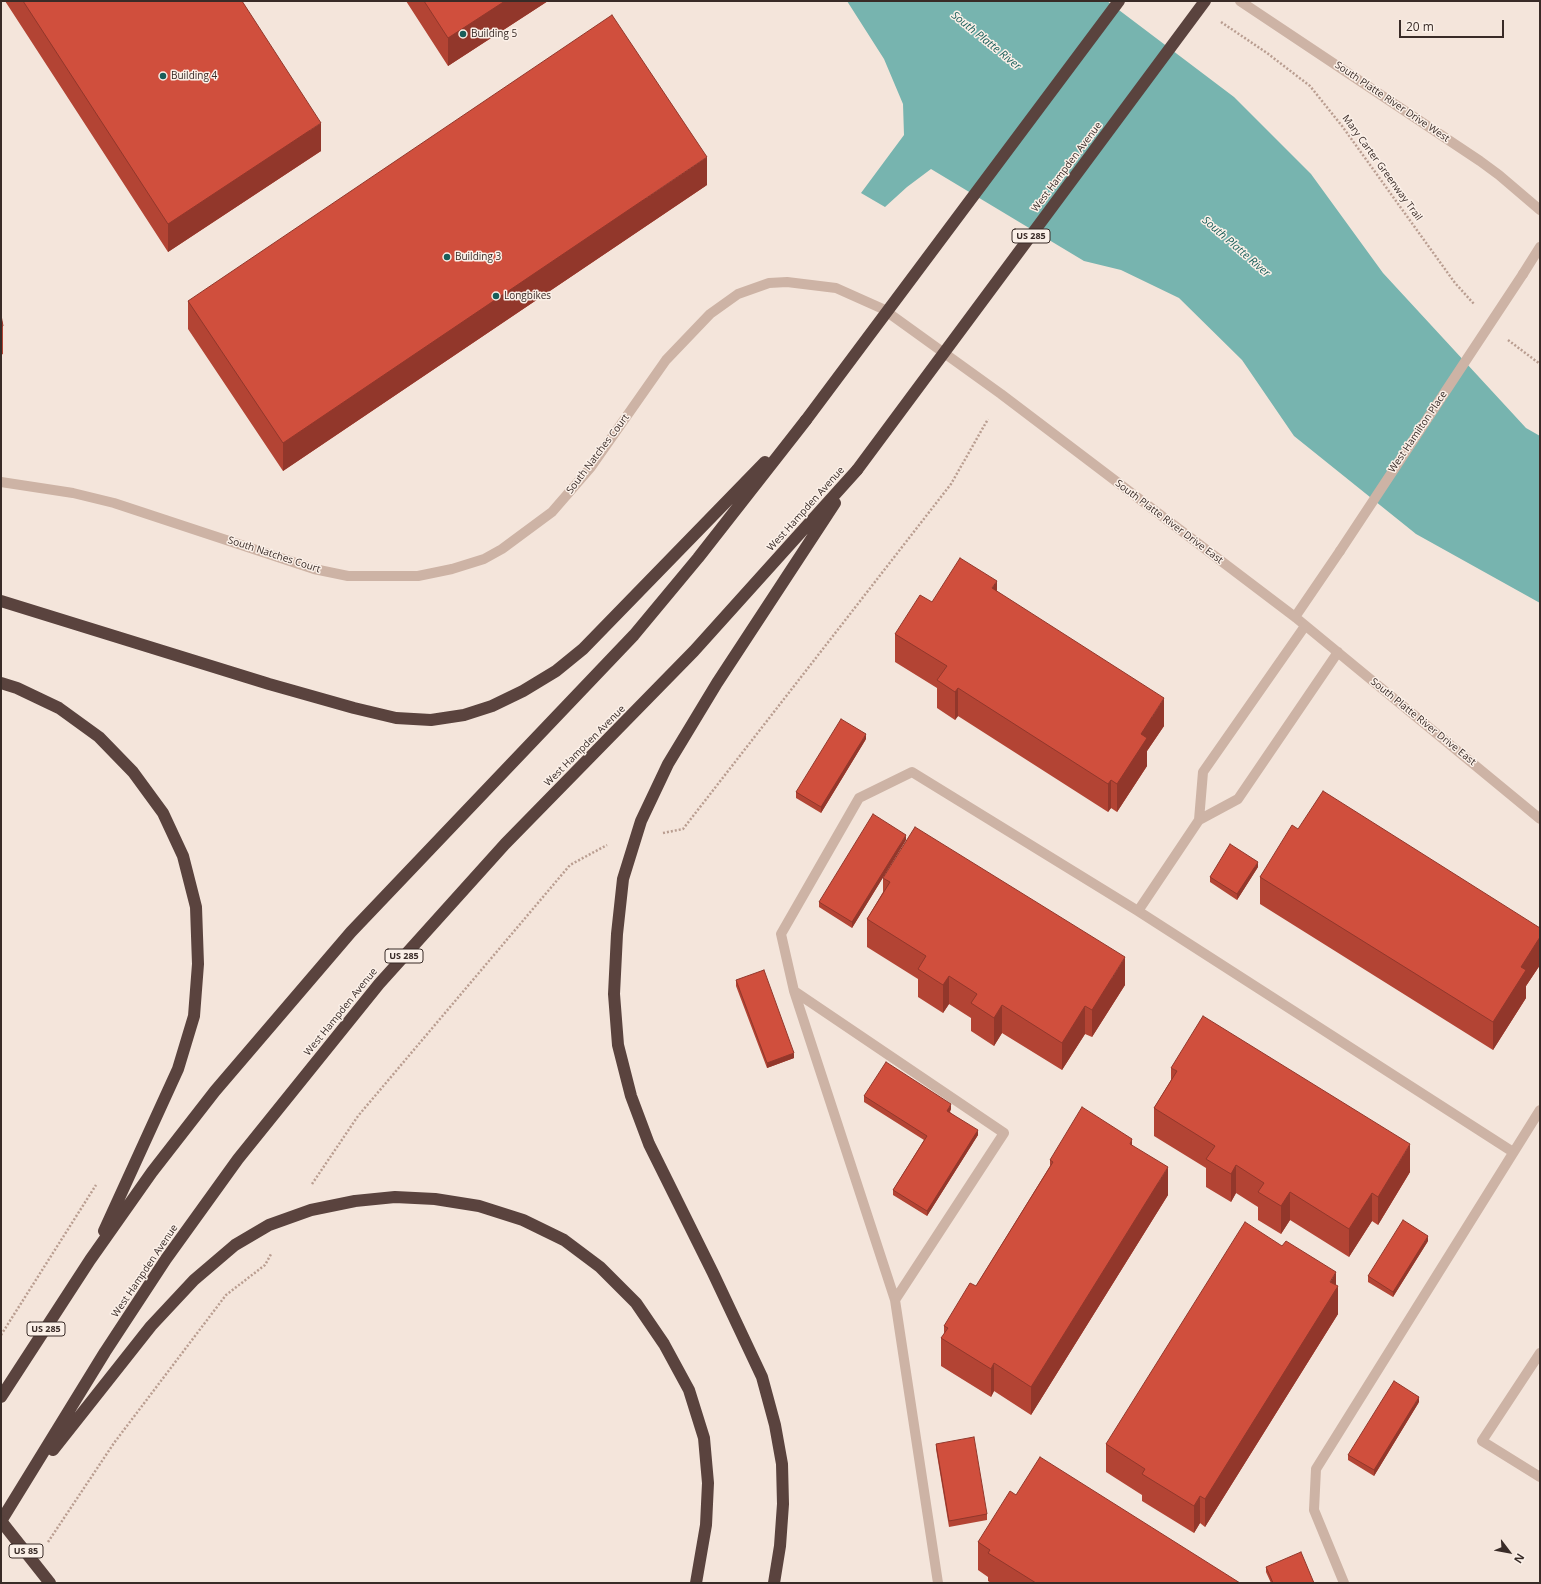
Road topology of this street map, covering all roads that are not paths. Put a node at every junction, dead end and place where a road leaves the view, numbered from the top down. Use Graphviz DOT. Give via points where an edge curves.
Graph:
graph roads {
  1 [pos="1119,1"];
  2 [pos="1205,1"];
  3 [pos="1240,1"];
  4 [pos="1540,210"];
  5 [pos="1540,247"];
  6 [pos="769,283"];
  7 [pos="806,420"];
  8 [pos="857,470"];
  9 [pos="1,482"];
  10 [pos="1,602"];
  11 [pos="1295,617"];
  12 [pos="1305,626"];
  13 [pos="1338,652"];
  14 [pos="1,683"];
  15 [pos="1540,819"];
  16 [pos="1199,820"];
  17 [pos="1138,911"];
  18 [pos="794,991"];
  19 [pos="1540,1110"];
  20 [pos="1513,1152"];
  21 [pos="90,1260"];
  22 [pos="895,1300"];
  23 [pos="1540,1353"];
  24 [pos="1,1397"];
  25 [pos="1540,1478"];
  26 [pos="17,1495"];
  27 [pos="1,1521"];
  28 [pos="50,1583"];
  29 [pos="696,1583"];
  30 [pos="774,1583"];
  31 [pos="938,1583"];
  32 [pos="1344,1583"];
  1 -- 7 [label="highway, US 285, bridge"];
  2 -- 8 [label="highway, West Hampden Avenue / US 285, bridge"];
  3 -- 4 [label="street, South Platte River Drive West" via="1480,161"];
  5 -- 11 [label="street, West Hamilton Place, bridge"];
  6 -- 9 [label="street, South Natches Court" via="738,294 710,314 689,334 666,360 591,467 552,512 502,549 484,559 452,569 418,576 348,576 314,569 114,503 73,493"];
  6 -- 11 [label="street, South Platte River Drive East" via="787,282 836,288 883,309 1001,394"];
  7 -- 10 [label="highway" via="583,649 556,671 523,691 492,706 464,715 431,720 403,718 354,708"];
  7 -- 21 [label="highway, US 285" via="634,635 351,932 284,1009 152,1172"];
  8 -- 26 [label="highway, West Hampden Avenue / US 285" via="694,651 505,844 379,984 238,1158 166,1259"];
  8 -- 30 [label="highway" via="717,682 668,764 641,821 623,879 617,934 614,994 618,1045 631,1096 649,1144 762,1377 775,1425 782,1464 783,1504"];
  11 -- 12 [label="street, South Platte River Drive East"];
  12 -- 13 [label="street, South Platte River Drive East"];
  12 -- 16 [label="street" via="1203,772"];
  13 -- 15 [label="street, South Platte River Drive East"];
  13 -- 16 [label="street" via="1238,799"];
  14 -- 21 [label="highway" via="59,708 98,737 132,772 166,820 183,856 196,907 198,964 194,1016 178,1069"];
  16 -- 17 [label="street"];
  17 -- 18 [label="street" via="912,772 859,798 781,934"];
  17 -- 20 [label="street"];
  18 -- 22 [label="street"];
  18 -- 22 [label="street" via="1004,1134"];
  19 -- 20 [label="street"];
  20 -- 32 [label="street" via="1316,1469 1314,1510"];
  21 -- 24 [label="highway, US 285"];
  22 -- 31 [label="street"];
  23 -- 25 [label="street" via="1482,1441"];
  26 -- 27 [label="highway, West Hampden Avenue / US 285"];
  26 -- 29 [label="highway" via="150,1326 194,1280 235,1245 269,1225 311,1210 354,1200 395,1196 435,1199 479,1206 523,1220 564,1240 600,1267 636,1303 664,1344 689,1390 704,1438 708,1483 706,1525"];
  27 -- 28 [label="highway, US 85, bridge"];
}
